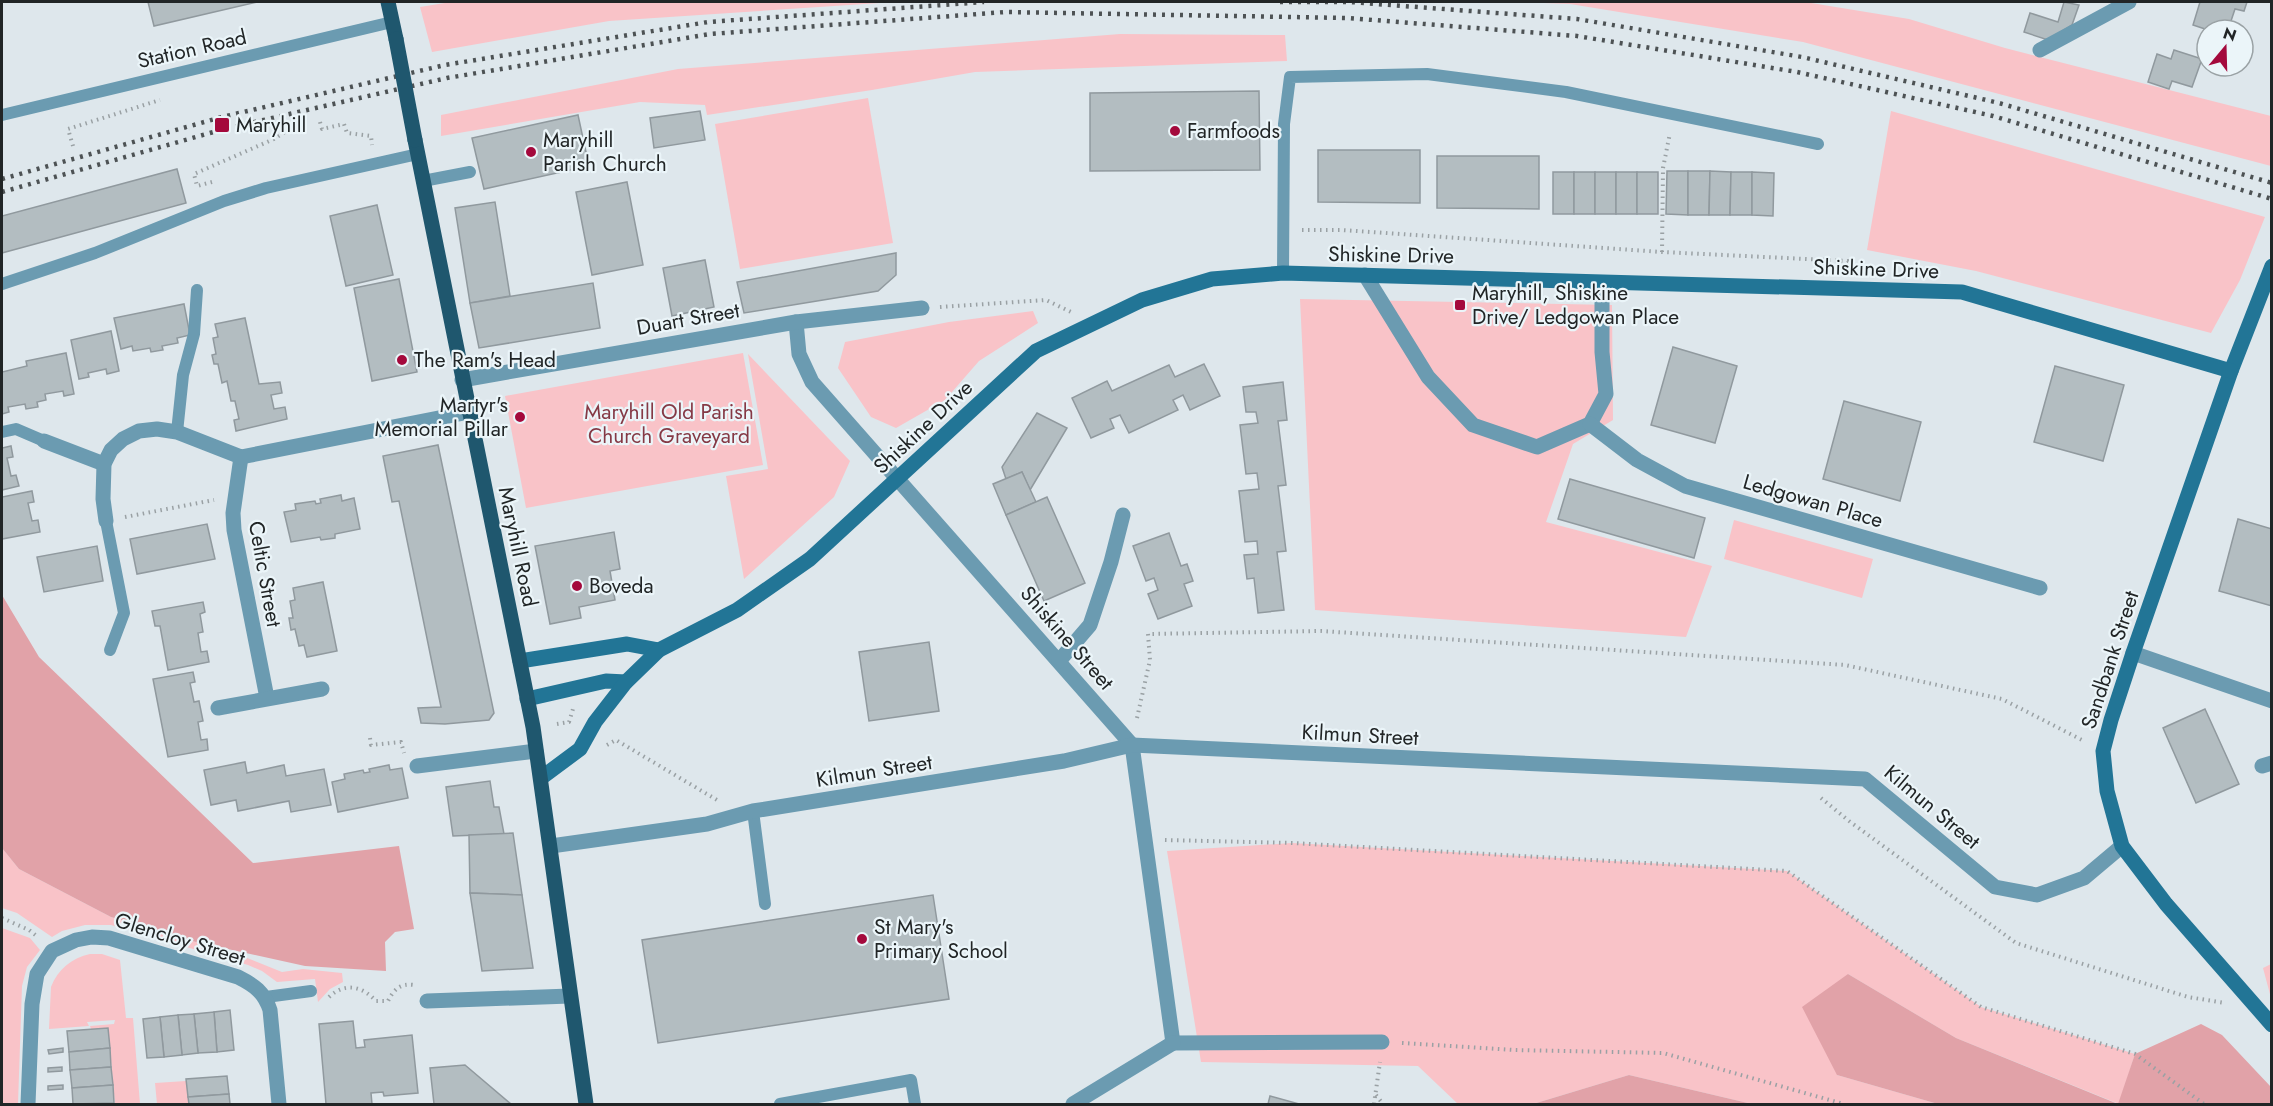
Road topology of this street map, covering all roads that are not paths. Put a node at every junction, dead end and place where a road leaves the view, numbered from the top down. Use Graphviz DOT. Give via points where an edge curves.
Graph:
graph roads {
  1 [pos="390,2"];
  2 [pos="2130,2"];
  3 [pos="392,22"];
  4 [pos="2040,50"];
  5 [pos="2,115"];
  6 [pos="1818,144"];
  7 [pos="416,147"];
  8 [pos="470,172"];
  9 [pos="423,181"];
  10 [pos="2271,266"];
  11 [pos="1283,273"];
  12 [pos="1365,275"];
  13 [pos="1602,283"];
  14 [pos="2,284"];
  15 [pos="197,290"];
  16 [pos="922,308"];
  17 [pos="796,322"];
  18 [pos="2231,371"];
  19 [pos="462,380"];
  20 [pos="469,412"];
  21 [pos="1590,424"];
  22 [pos="2,432"];
  23 [pos="177,432"];
  24 [pos="44,441"];
  25 [pos="241,457"];
  26 [pos="104,464"];
  27 [pos="898,479"];
  28 [pos="1123,515"];
  29 [pos="106,521"];
  30 [pos="2040,588"];
  31 [pos="110,650"];
  32 [pos="659,650"];
  33 [pos="2133,653"];
  34 [pos="520,661"];
  35 [pos="1059,661"];
  36 [pos="626,682"];
  37 [pos="322,688"];
  38 [pos="267,698"];
  39 [pos="527,699"];
  40 [pos="2271,701"];
  41 [pos="218,708"];
  42 [pos="1131,745"];
  43 [pos="536,751"];
  44 [pos="417,766"];
  45 [pos="541,778"];
  46 [pos="747,812"];
  47 [pos="551,846"];
  48 [pos="2122,846"];
  49 [pos="765,904"];
  50 [pos="311,991"];
  51 [pos="570,996"];
  52 [pos="266,997"];
  53 [pos="427,1000"];
  54 [pos="2271,1025"];
  55 [pos="1382,1042"];
  56 [pos="1173,1043"];
  57 [pos="28,1104"];
  58 [pos="279,1104"];
  59 [pos="586,1104"];
  60 [pos="780,1104"];
  61 [pos="915,1104"];
  62 [pos="1072,1104"];
  1 -- 3 [label="main road, Maryhill Road"];
  2 -- 4 [label="street"];
  3 -- 5 [label="lane, Station Road"];
  3 -- 7 [label="main road, Maryhill Road, bridge"];
  6 -- 11 [label="lane" via="1566,92 1427,74 1290,77 1284,124"];
  7 -- 9 [label="main road, Maryhill Road"];
  7 -- 14 [label="lane" via="389,161 224,201 95,254"];
  8 -- 9 [label="lane"];
  9 -- 19 [label="main road, Maryhill Road"];
  10 -- 18 [label="street, Sandbank Street"];
  11 -- 12 [label="street, Shiskine Drive"];
  11 -- 27 [label="street, Shiskine Drive" via="1212,279 1142,300 1036,351"];
  12 -- 13 [label="street, Shiskine Drive"];
  12 -- 21 [label="street" via="1428,377 1473,425 1537,447"];
  13 -- 18 [label="street, Shiskine Drive" via="1962,292"];
  13 -- 21 [label="street" via="1606,394"];
  15 -- 23 [label="lane" via="194,334 183,375"];
  16 -- 17 [label="street, Duart Street"];
  17 -- 19 [label="street, Duart Street"];
  17 -- 27 [label="street, Shiskine Street" via="799,354 813,382"];
  18 -- 33 [label="street, Sandbank Street"];
  19 -- 20 [label="main road, Maryhill Road"];
  20 -- 25 [label="street"];
  20 -- 34 [label="main road, Maryhill Road"];
  21 -- 30 [label="street, Ledgowan Place" via="1638,460 1685,486"];
  22 -- 24 [label="lane" via="16,429"];
  23 -- 25 [label="street"];
  23 -- 26 [label="street" via="139,431 111,450"];
  24 -- 26 [label="street"];
  25 -- 38 [label="street, Celtic Street" via="234,530"];
  26 -- 29 [label="street"];
  27 -- 32 [label="street, Shiskine Drive" via="791,574 737,610"];
  27 -- 35 [label="street, Shiskine Street"];
  28 -- 35 [label="street" via="1090,625"];
  29 -- 31 [label="lane" via="124,613"];
  32 -- 34 [label="street" via="627,644"];
  32 -- 36 [label="street, Shiskine Drive"];
  33 -- 40 [label="street"];
  33 -- 48 [label="street, Sandbank Street" via="2103,751 2107,791"];
  34 -- 39 [label="main road, Maryhill Road"];
  35 -- 42 [label="street, Shiskine Street"];
  36 -- 39 [label="street" via="606,681"];
  36 -- 45 [label="street, Shiskine Drive" via="580,749"];
  37 -- 38 [label="street"];
  38 -- 41 [label="street"];
  39 -- 43 [label="main road, Maryhill Road"];
  42 -- 46 [label="street, Kilmun Street" via="1064,761"];
  42 -- 48 [label="street, Kilmun Street" via="1865,779 1995,887 2037,895 2084,878"];
  42 -- 56 [label="street"];
  43 -- 44 [label="street"];
  43 -- 45 [label="main road, Maryhill Road"];
  45 -- 47 [label="main road, Maryhill Road"];
  46 -- 47 [label="street, Kilmun Street" via="707,825"];
  46 -- 49 [label="lane"];
  47 -- 51 [label="main road, Maryhill Road"];
  48 -- 54 [label="street, Sandbank Street" via="2166,904"];
  50 -- 52 [label="lane"];
  51 -- 53 [label="street"];
  51 -- 59 [label="main road, Maryhill Road"];
  52 -- 57 [label="street, Glencloy Street" via="238,977 109,938 76,940 52,951 36,974"];
  52 -- 58 [label="street"];
  55 -- 56 [label="street"];
  56 -- 62 [label="street"];
  60 -- 61 [label="lane" via="911,1080"];
}
